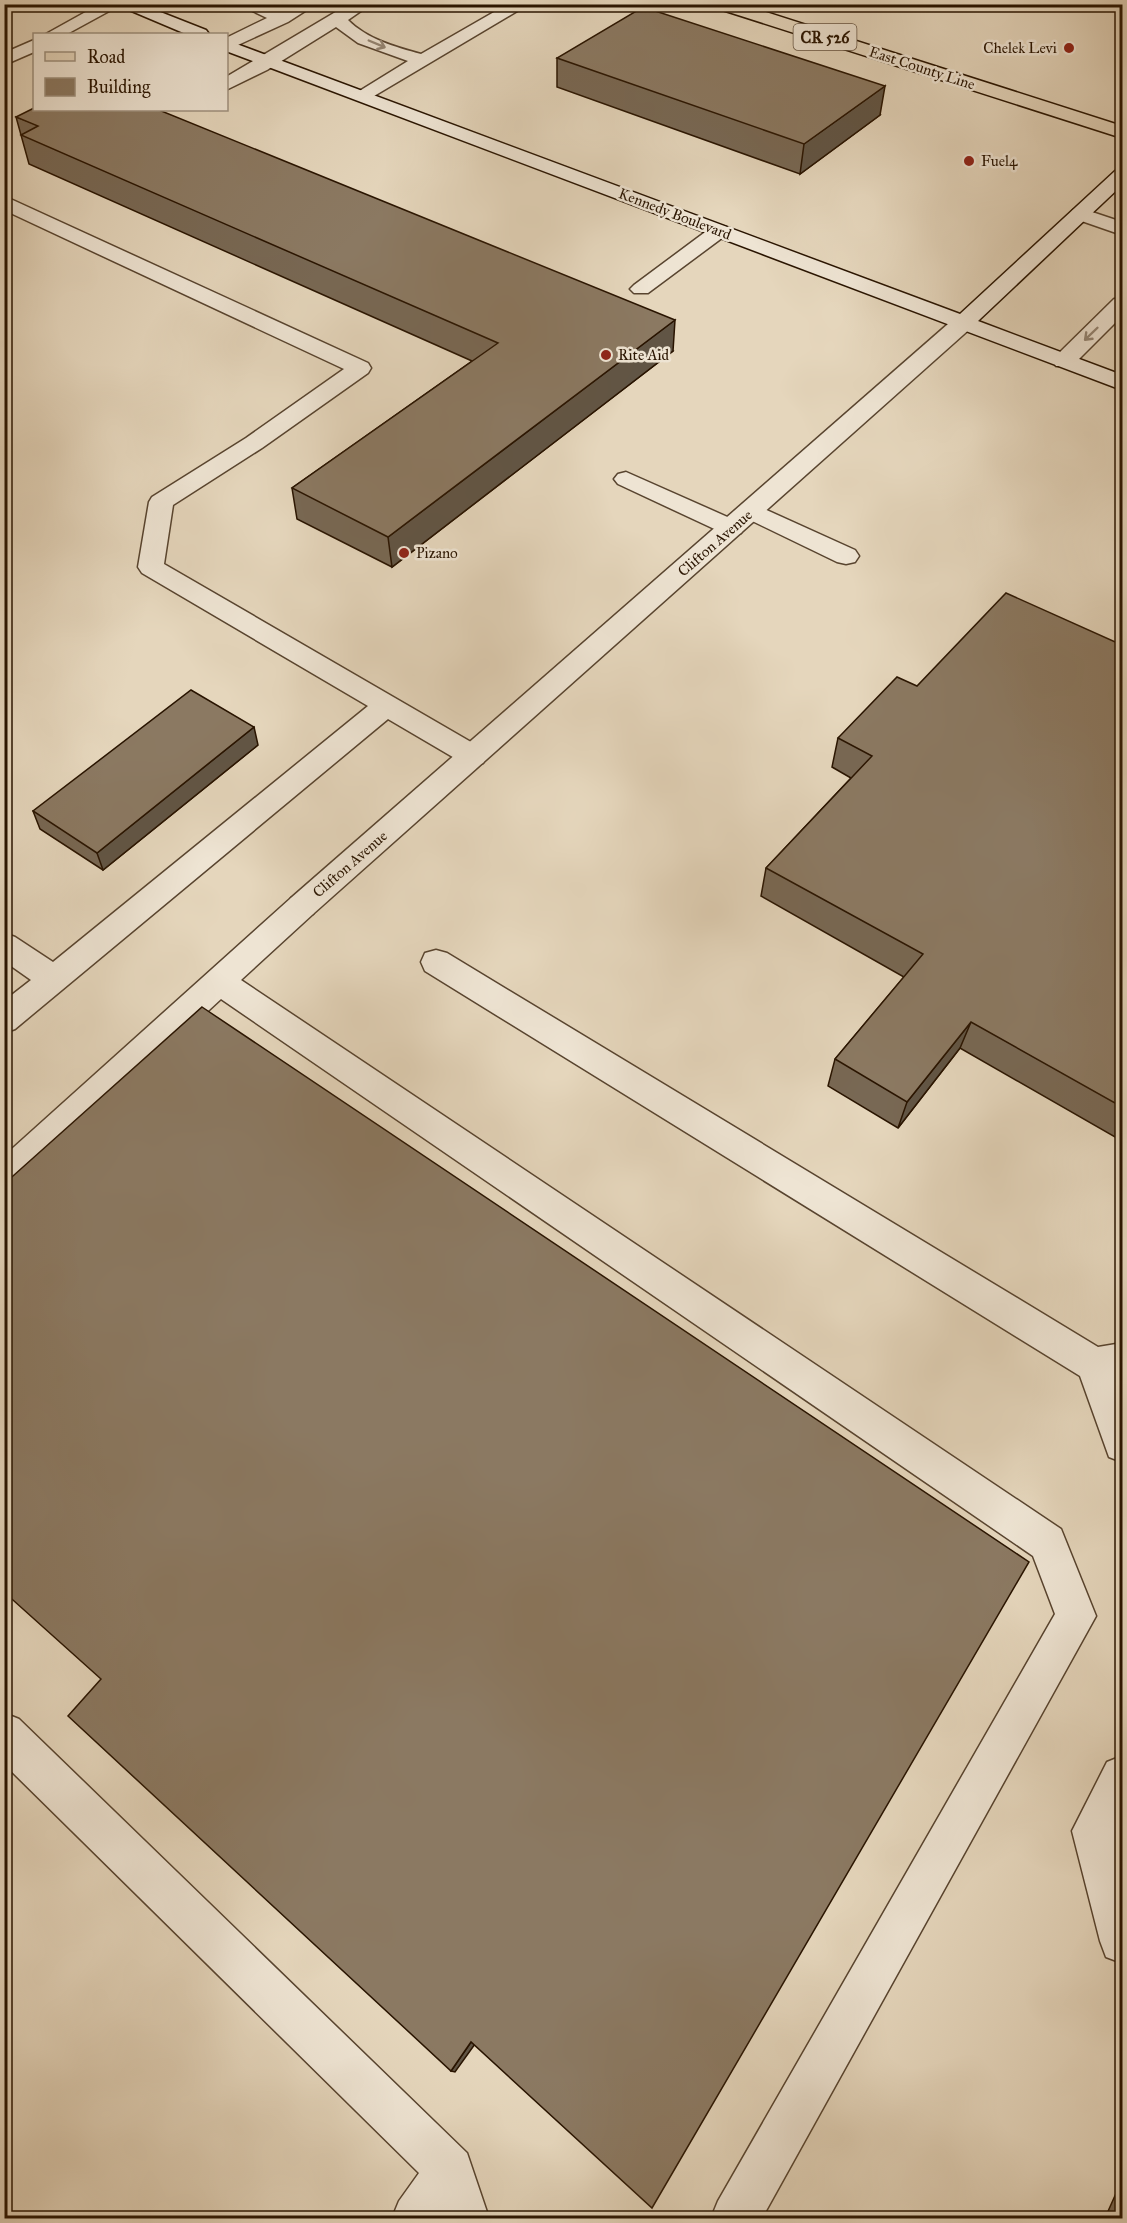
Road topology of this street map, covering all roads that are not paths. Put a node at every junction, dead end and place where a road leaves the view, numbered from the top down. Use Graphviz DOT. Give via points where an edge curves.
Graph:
graph roads {
  1 [pos="114,4"];
  2 [pos="123,4"];
  3 [pos="246,4"];
  4 [pos="308,4"];
  5 [pos="363,4"];
  6 [pos="521,4"];
  7 [pos="722,4"];
  8 [pos="282,18"];
  9 [pos="337,18"];
  10 [pos="57,33"];
  11 [pos="197,33"];
  12 [pos="228,45"];
  13 [pos="228,45"];
  14 [pos="33,46"];
  15 [pos="4,60"];
  16 [pos="422,60"];
  17 [pos="271,61"];
  18 [pos="228,84"];
  19 [pos="362,95"];
  20 [pos="1122,132"];
  21 [pos="1122,175"];
  22 [pos="4,202"];
  23 [pos="1080,214"];
  24 [pos="1122,229"];
  25 [pos="719,231"];
  26 [pos="641,289"];
  27 [pos="1121,307"];
  28 [pos="964,322"];
  29 [pos="1064,361"];
  30 [pos="1122,383"];
  31 [pos="626,479"];
  32 [pos="751,511"];
  33 [pos="732,528"];
  34 [pos="846,556"];
  35 [pos="386,706"];
  36 [pos="473,756"];
  37 [pos="4,945"];
  38 [pos="436,962"];
  39 [pos="54,980"];
  40 [pos="218,981"];
  41 [pos="4,1020"];
  42 [pos="4,1178"];
  43 [pos="1108,1363"];
  44 [pos="1122,1444"];
  45 [pos="4,1734"];
  46 [pos="1122,1777"];
  47 [pos="1122,1941"];
  48 [pos="450,2170"];
  49 [pos="416,2218"];
  50 [pos="465,2218"];
  51 [pos="735,2218"];
  1 -- 10 [label="street"];
  2 -- 11 [label="street"];
  3 -- 8 [label="street"];
  4 -- 8 [label="street"];
  5 -- 9 [label="street"];
  6 -- 16 [label="street"];
  7 -- 20 [label="main road, East County Line / CR 526"];
  8 -- 12 [label="street"];
  9 -- 16 [label="street, one-way" via="366,39"];
  9 -- 17 [label="street"];
  13 -- 17 [label="street, Kennedy Boulevard"];
  14 -- 15 [label="street"];
  16 -- 19 [label="street"];
  17 -- 18 [label="street"];
  17 -- 19 [label="street, Kennedy Boulevard"];
  19 -- 25 [label="street, Kennedy Boulevard"];
  21 -- 23 [label="street, Clifton Avenue"];
  22 -- 35 [label="street" via="360,368 255,443 161,502 151,567"];
  23 -- 24 [label="street"];
  23 -- 28 [label="street, Clifton Avenue"];
  25 -- 26 [label="street"];
  25 -- 28 [label="street, Kennedy Boulevard"];
  27 -- 29 [label="street, one-way"];
  28 -- 29 [label="street, Kennedy Boulevard"];
  28 -- 32 [label="street, Clifton Avenue"];
  29 -- 30 [label="street, Kennedy Boulevard"];
  31 -- 33 [label="street"];
  32 -- 33 [label="street, Clifton Avenue"];
  32 -- 34 [label="street"];
  33 -- 36 [label="street, Clifton Avenue"];
  35 -- 36 [label="street"];
  35 -- 39 [label="street"];
  36 -- 40 [label="street, Clifton Avenue"];
  37 -- 39 [label="street"];
  38 -- 43 [label="street"];
  39 -- 41 [label="street"];
  40 -- 42 [label="street, Clifton Avenue"];
  40 -- 51 [label="street" via="1047,1543 1076,1616"];
  43 -- 44 [label="street"];
  45 -- 48 [label="street"];
  46 -- 47 [label="street" via="1094,1831"];
  48 -- 49 [label="street"];
  48 -- 50 [label="street"];
}
